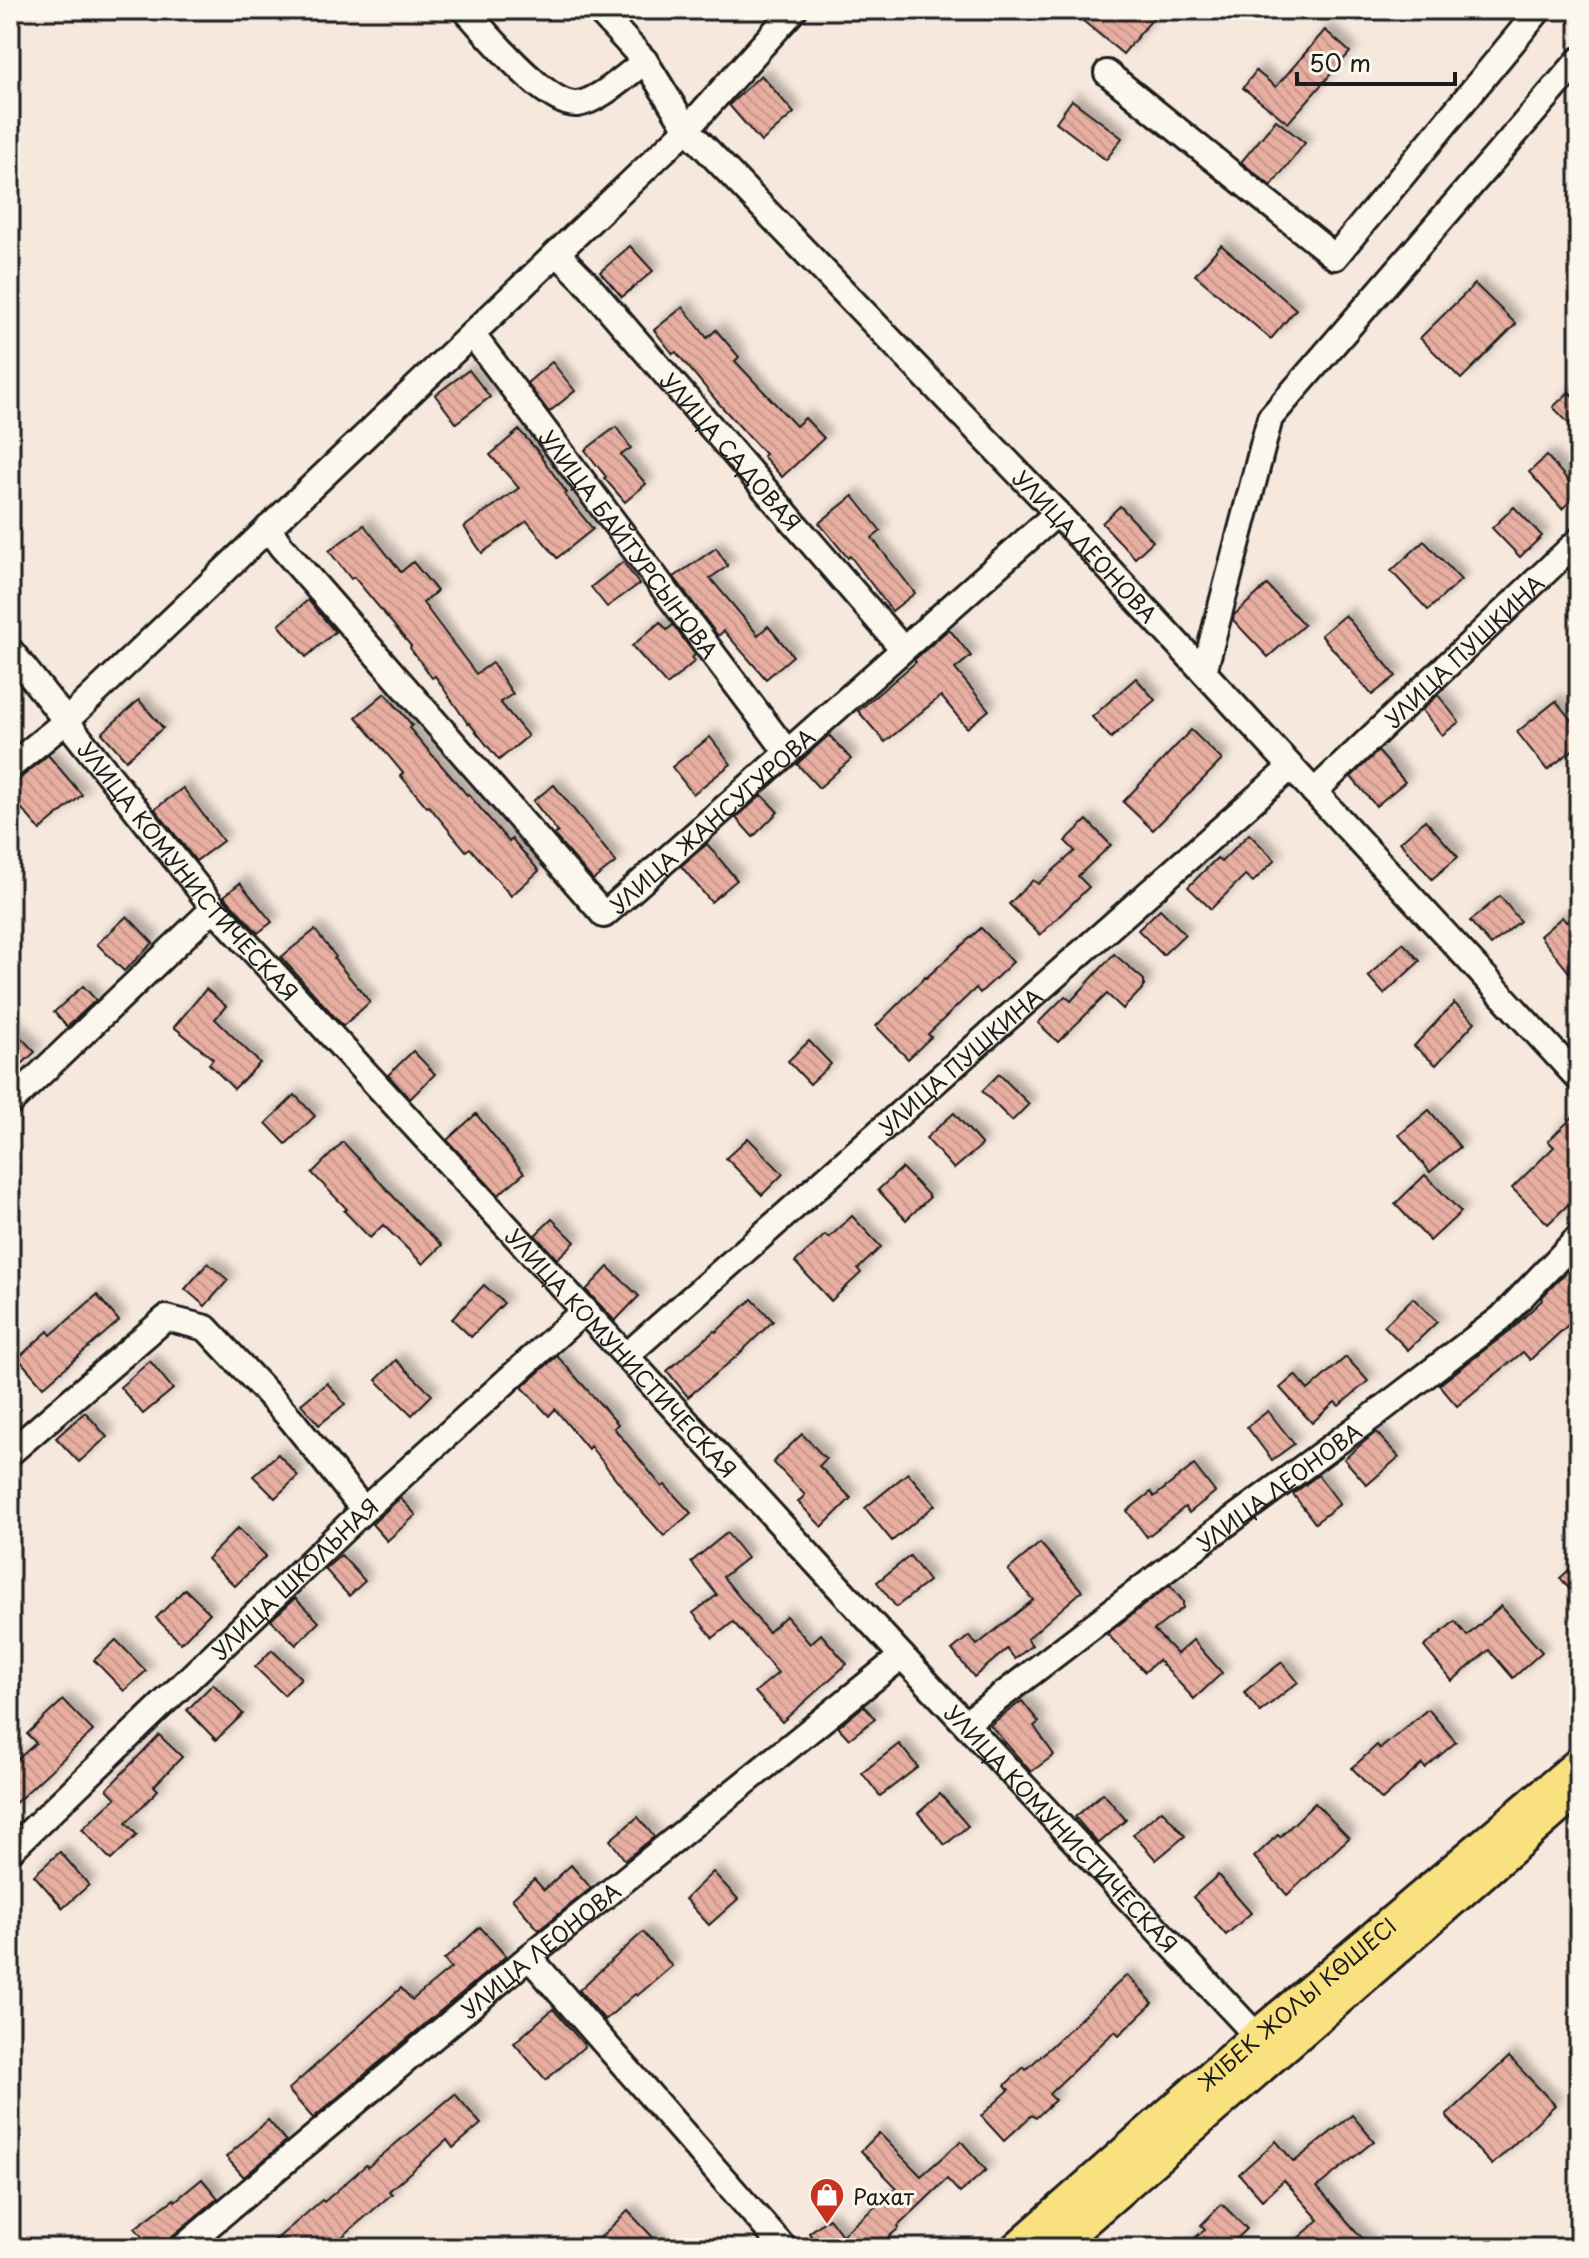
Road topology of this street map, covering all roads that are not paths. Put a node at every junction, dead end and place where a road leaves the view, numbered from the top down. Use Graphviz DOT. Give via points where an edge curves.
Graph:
graph roads {
  1 [pos="465,10"];
  2 [pos="598,10"];
  3 [pos="794,10"];
  4 [pos="1539,10"];
  5 [pos="1579,60"];
  6 [pos="645,61"];
  7 [pos="1107,73"];
  8 [pos="687,129"];
  9 [pos="557,253"];
  10 [pos="472,334"];
  11 [pos="1057,513"];
  12 [pos="268,528"];
  13 [pos="1579,540"];
  14 [pos="903,649"];
  15 [pos="13,660"];
  16 [pos="1204,672"];
  17 [pos="65,722"];
  18 [pos="787,752"];
  19 [pos="10,767"];
  20 [pos="1291,767"];
  21 [pos="1314,792"];
  22 [pos="214,908"];
  23 [pos="1579,1079"];
  24 [pos="10,1103"];
  25 [pos="1579,1237"];
  26 [pos="585,1310"];
  27 [pos="627,1355"];
  28 [pos="10,1453"];
  29 [pos="364,1510"];
  30 [pos="902,1656"];
  31 [pos="966,1723"];
  32 [pos="1579,1763"];
  33 [pos="1579,1790"];
  34 [pos="10,1851"];
  35 [pos="529,1957"];
  36 [pos="1265,2046"];
  37 [pos="182,2248"];
  38 [pos="784,2248"];
  39 [pos="1016,2248"];
  40 [pos="1054,2248"];
  1 -- 6 [label="street" via="537,85 567,102 593,99"];
  2 -- 6 [label="street, УЛИЦА ЛЕОНОВА"];
  3 -- 8 [label="street"];
  4 -- 7 [label="street" via="1335,257"];
  5 -- 16 [label="street" via="1270,418"];
  6 -- 8 [label="street, УЛИЦА ЛЕОНОВА"];
  8 -- 9 [label="street"];
  8 -- 11 [label="street, УЛИЦА ЛЕОНОВА"];
  9 -- 10 [label="street"];
  9 -- 14 [label="street, УЛИЦА САДОВАЯ"];
  10 -- 12 [label="street"];
  10 -- 18 [label="street, УЛИЦА БАЙТУРСЫНОВА"];
  11 -- 14 [label="street, УЛИЦА ЖАНСУГУРОВА"];
  11 -- 16 [label="street, УЛИЦА ЛЕОНОВА"];
  12 -- 17 [label="street"];
  12 -- 18 [label="street, УЛИЦА ЖАНСУГУРОВА" via="604,915"];
  13 -- 21 [label="street, УЛИЦА ПУШКИНА"];
  14 -- 18 [label="street, УЛИЦА ЖАНСУГУРОВА"];
  15 -- 17 [label="street, УЛИЦА КОМУНИСТИЧЕСКАЯ"];
  16 -- 20 [label="street, УЛИЦА ЛЕОНОВА"];
  17 -- 19 [label="street"];
  17 -- 22 [label="street, УЛИЦА КОМУНИСТИЧЕСКАЯ"];
  20 -- 21 [label="street, УЛИЦА ЛЕОНОВА"];
  20 -- 27 [label="street, УЛИЦА ПУШКИНА"];
  21 -- 23 [label="street, УЛИЦА ЛЕОНОВА"];
  22 -- 24 [label="street"];
  22 -- 26 [label="street, УЛИЦА КОМУНИСТИЧЕСКАЯ"];
  25 -- 31 [label="street, УЛИЦА ЛЕОНОВА" via="1501,1318"];
  26 -- 27 [label="street, УЛИЦА КОМУНИСТИЧЕСКАЯ"];
  26 -- 29 [label="street, УЛИЦА ШКОЛЬНАЯ"];
  27 -- 30 [label="street, УЛИЦА КОМУНИСТИЧЕСКАЯ"];
  28 -- 29 [label="street" via="166,1318 206,1328 291,1419"];
  29 -- 34 [label="street, УЛИЦА ШКОЛЬНАЯ"];
  30 -- 31 [label="street, УЛИЦА КОМУНИСТИЧЕСКАЯ"];
  30 -- 35 [label="street, УЛИЦА ЛЕОНОВА"];
  31 -- 36 [label="street, УЛИЦА КОМУНИСТИЧЕСКАЯ"];
  32 -- 36 [label="main road, ЖІБЕК ЖОЛЫ КӨШЕСІ"];
  33 -- 36 [label="main road, ЖІБЕК ЖОЛЫ КӨШЕСІ"];
  35 -- 37 [label="street, УЛИЦА ЛЕОНОВА"];
  35 -- 38 [label="street"];
  36 -- 39 [label="main road, ЖІБЕК ЖОЛЫ КӨШЕСІ"];
  36 -- 40 [label="main road, ЖІБЕК ЖОЛЫ КӨШЕСІ"];
}
